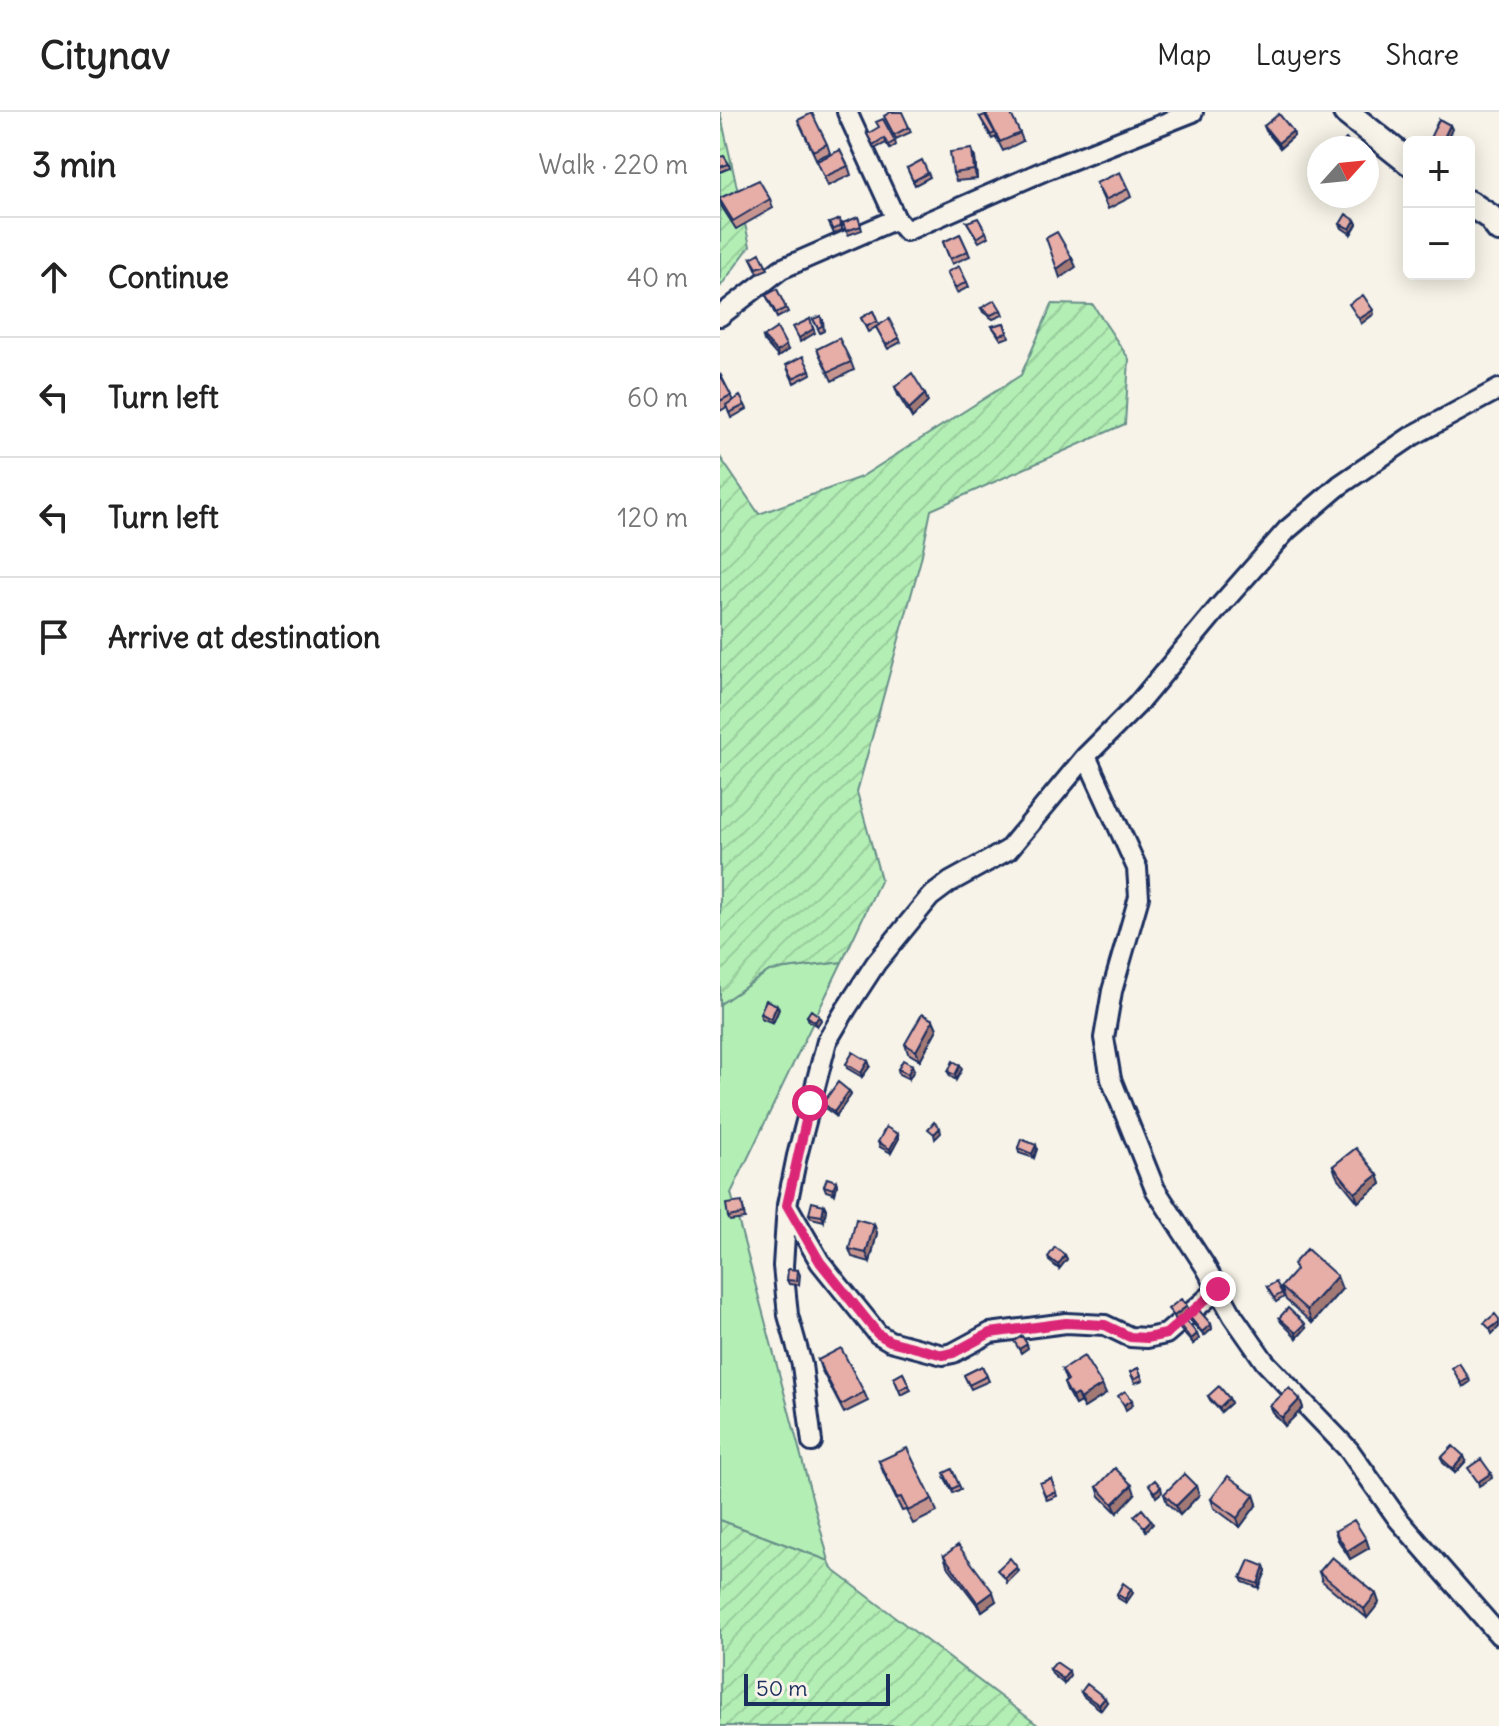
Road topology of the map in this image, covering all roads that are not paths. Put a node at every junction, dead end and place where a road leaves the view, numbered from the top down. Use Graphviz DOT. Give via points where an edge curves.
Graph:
graph roads {
  1 [pos="847,112"];
  2 [pos="1193,112"];
  3 [pos="1346,112"];
  4 [pos="1403,157"];
  5 [pos="1475,207"];
  6 [pos="896,219"];
  7 [pos="1499,229"];
  8 [pos="720,316"];
  9 [pos="1499,389"];
  10 [pos="1086,756"];
  11 [pos="787,1205"];
  12 [pos="1218,1289"];
  13 [pos="812,1442"];
  14 [pos="1497,1627"];
  1 -- 6 [label="street"];
  2 -- 6 [label="street" via="906,231"];
  3 -- 4 [label="street"];
  5 -- 7 [label="street"];
  6 -- 8 [label="street" via="781,269"];
  9 -- 10 [label="street" via="1412,436 1340,485 1287,530 1137,705"];
  10 -- 11 [label="street" via="1008,850 930,897 861,986 827,1041"];
  10 -- 12 [label="street" via="1137,868 1139,897 1104,1038 1111,1079 1155,1189"];
  11 -- 12 [label="street" via="820,1262 878,1334 930,1353 953,1353 990,1333 1066,1323 1105,1325 1130,1337 1166,1334"];
  11 -- 13 [label="street" via="783,1266 788,1315 802,1365"];
  12 -- 14 [label="street" via="1265,1362 1349,1450 1398,1519"];
}
